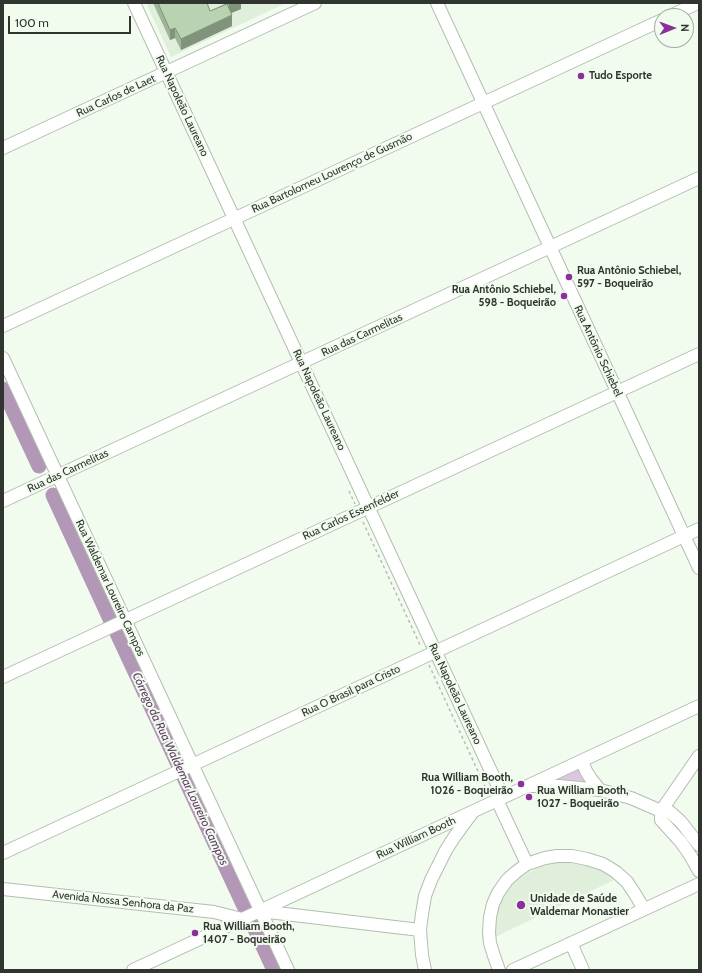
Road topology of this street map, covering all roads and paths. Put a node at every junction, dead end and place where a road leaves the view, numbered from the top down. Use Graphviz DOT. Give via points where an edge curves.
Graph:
graph roads {
  1 [pos="134,3"];
  2 [pos="315,3"];
  3 [pos="437,3"];
  4 [pos="698,3"];
  5 [pos="687,8"];
  6 [pos="654,24"];
  7 [pos="167,72"];
  8 [pos="483,103"];
  9 [pos="3,148"];
  10 [pos="699,178"];
  11 [pos="234,218"];
  12 [pos="550,247"];
  13 [pos="3,326"];
  14 [pos="699,354"];
  15 [pos="3,358"];
  16 [pos="302,363"];
  17 [pos="617,392"];
  18 [pos="58,476"];
  19 [pos="3,501"];
  20 [pos="368,507"];
  21 [pos="361,518"];
  22 [pos="699,529"];
  23 [pos="684,536"];
  24 [pos="699,568"];
  25 [pos="125,620"];
  26 [pos="422,650"];
  27 [pos="436,652"];
  28 [pos="428,663"];
  29 [pos="3,677"];
  30 [pos="699,706"];
  31 [pos="699,756"];
  32 [pos="582,761"];
  33 [pos="184,768"];
  34 [pos="526,787"];
  35 [pos="600,790"];
  36 [pos="488,792"];
  37 [pos="500,799"];
  38 [pos="474,811"];
  39 [pos="661,812"];
  40 [pos="690,834"];
  41 [pos="681,842"];
  42 [pos="699,845"];
  43 [pos="3,853"];
  44 [pos="527,864"];
  45 [pos="699,871"];
  46 [pos="699,884"];
  47 [pos="3,889"];
  48 [pos="644,909"];
  49 [pos="260,911"];
  50 [pos="242,919"];
  51 [pos="420,930"];
  52 [pos="571,943"];
  53 [pos="133,970"];
  54 [pos="288,970"];
  55 [pos="425,970"];
  56 [pos="500,970"];
  57 [pos="512,970"];
  58 [pos="583,970"];
  1 -- 7 [label="street, Rua Napoleão Laureano"];
  2 -- 7 [label="street, Rua Carlos de Laet"];
  3 -- 8 [label="street, Rua Antônio Schiebel"];
  4 -- 5 [label="street"];
  6 -- 8 [label="street, Rua Bartolomeu Lourenço de Gusmão"];
  7 -- 9 [label="street, Rua Carlos de Laet"];
  7 -- 11 [label="street, Rua Napoleão Laureano"];
  8 -- 11 [label="street, Rua Bartolomeu Lourenço de Gusmão"];
  8 -- 12 [label="street, Rua Antônio Schiebel"];
  10 -- 12 [label="street, Rua das Carmelitas"];
  11 -- 13 [label="street, Rua Bartolomeu Lourenço de Gusmão"];
  11 -- 16 [label="street, Rua Napoleão Laureano"];
  12 -- 16 [label="street, Rua das Carmelitas"];
  12 -- 17 [label="street, Rua Antônio Schiebel"];
  14 -- 17 [label="street, Rua Carlos Essenfelder"];
  15 -- 18 [label="street, Rua Waldemar Loureiro Campos"];
  16 -- 18 [label="street, Rua das Carmelitas"];
  16 -- 20 [label="street, Rua Napoleão Laureano"];
  17 -- 20 [label="street, Rua Carlos Essenfelder"];
  17 -- 23 [label="street, Rua Antônio Schiebel"];
  18 -- 19 [label="street, Rua das Carmelitas"];
  18 -- 25 [label="street, Rua Waldemar Loureiro Campos"];
  20 -- 25 [label="street, Rua Carlos Essenfelder"];
  20 -- 27 [label="street, Rua Napoleão Laureano"];
  21 -- 26 [label="path"];
  22 -- 23 [label="street, Rua O Brasil para Cristo"];
  23 -- 24 [label="street, Rua Antônio Schiebel"];
  23 -- 27 [label="street, Rua O Brasil para Cristo"];
  25 -- 29 [label="street, Rua Carlos Essenfelder"];
  25 -- 33 [label="street, Rua Waldemar Loureiro Campos"];
  27 -- 33 [label="street, Rua O Brasil para Cristo"];
  27 -- 37 [label="street, Rua Napoleão Laureano"];
  28 -- 36 [label="path"];
  30 -- 32 [label="street, Rua William Booth"];
  31 -- 39 [label="street"];
  32 -- 34 [label="street, Rua William Booth"];
  32 -- 35 [label="street" via="588,775"];
  33 -- 43 [label="street, Rua O Brasil para Cristo"];
  33 -- 49 [label="street, Rua Waldemar Loureiro Campos"];
  34 -- 35 [label="street" via="559,786"];
  34 -- 37 [label="street, Rua William Booth"];
  35 -- 39 [label="street" via="631,798"];
  37 -- 38 [label="street, Rua William Booth"];
  37 -- 44 [label="street, Rua Napoleão Laureano"];
  38 -- 49 [label="street, Rua William Booth"];
  38 -- 51 [label="street" via="439,862 424,902"];
  39 -- 40 [label="street" via="670,812"];
  39 -- 41 [label="street" via="662,820"];
  40 -- 41 [label="street"];
  40 -- 42 [label="street"];
  41 -- 45 [label="street"];
  44 -- 48 [label="street" via="557,856 572,856 603,864 627,882"];
  44 -- 56 [label="street" via="506,880 493,904 490,943"];
  46 -- 48 [label="street"];
  47 -- 50 [label="street, Avenida Nossa Senhora da Paz" via="214,912"];
  48 -- 52 [label="street"];
  49 -- 50 [label="street, Rua William Booth"];
  49 -- 51 [label="street"];
  49 -- 54 [label="street, Rua Waldemar Loureiro Campos"];
  50 -- 53 [label="street, Rua William Booth"];
  51 -- 55 [label="street"];
  52 -- 57 [label="street"];
  52 -- 58 [label="street"];
}
